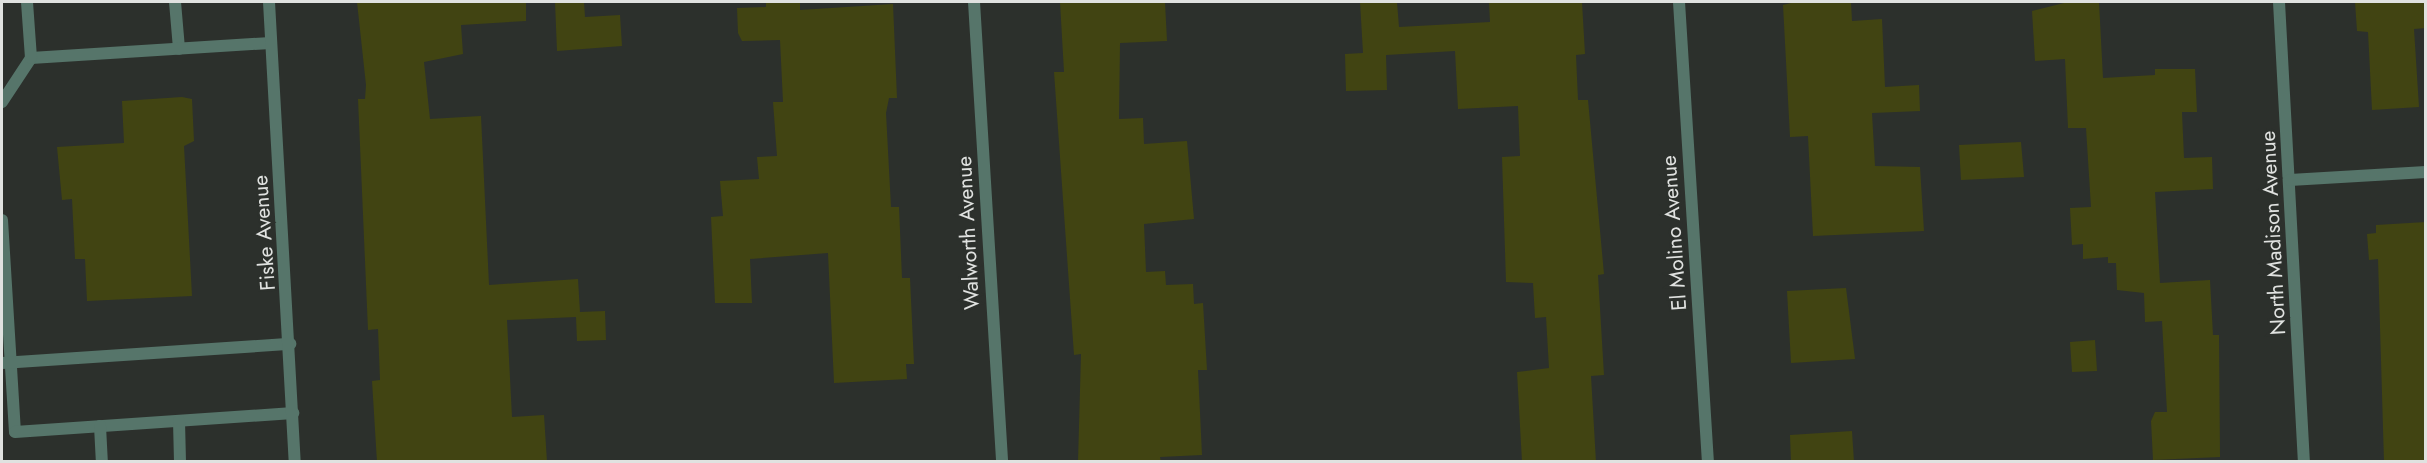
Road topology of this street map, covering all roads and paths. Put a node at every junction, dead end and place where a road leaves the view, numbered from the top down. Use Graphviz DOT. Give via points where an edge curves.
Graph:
graph roads {
  1 [pos="27,2"];
  2 [pos="175,2"];
  3 [pos="269,2"];
  4 [pos="974,2"];
  5 [pos="1679,2"];
  6 [pos="2279,2"];
  7 [pos="272,44"];
  8 [pos="179,49"];
  9 [pos="31,58"];
  10 [pos="2,102"];
  11 [pos="2426,172"];
  12 [pos="2290,180"];
  13 [pos="2,220"];
  14 [pos="3,264"];
  15 [pos="290,344"];
  16 [pos="6,363"];
  17 [pos="293,413"];
  18 [pos="179,421"];
  19 [pos="100,426"];
  20 [pos="15,432"];
  21 [pos="2,433"];
  22 [pos="102,462"];
  23 [pos="180,462"];
  24 [pos="295,462"];
  25 [pos="1002,462"];
  26 [pos="1708,462"];
  27 [pos="2304,462"];
  1 -- 9 [label="street"];
  2 -- 8 [label="street"];
  3 -- 7 [label="street, Fiske Avenue"];
  4 -- 25 [label="street, Walworth Avenue"];
  5 -- 26 [label="street, El Molino Avenue"];
  6 -- 12 [label="street, North Madison Avenue"];
  7 -- 8 [label="street"];
  7 -- 15 [label="street, Fiske Avenue"];
  8 -- 9 [label="street"];
  9 -- 10 [label="street"];
  11 -- 12 [label="street"];
  12 -- 27 [label="street, North Madison Avenue"];
  13 -- 14 [label="street"];
  14 -- 16 [label="street"];
  15 -- 16 [label="street"];
  15 -- 17 [label="street, Fiske Avenue"];
  16 -- 20 [label="street"];
  17 -- 18 [label="street"];
  17 -- 24 [label="street, Fiske Avenue"];
  18 -- 19 [label="street"];
  18 -- 23 [label="street"];
  19 -- 20 [label="street"];
  19 -- 22 [label="street"];
  20 -- 21 [label="street"];
}
